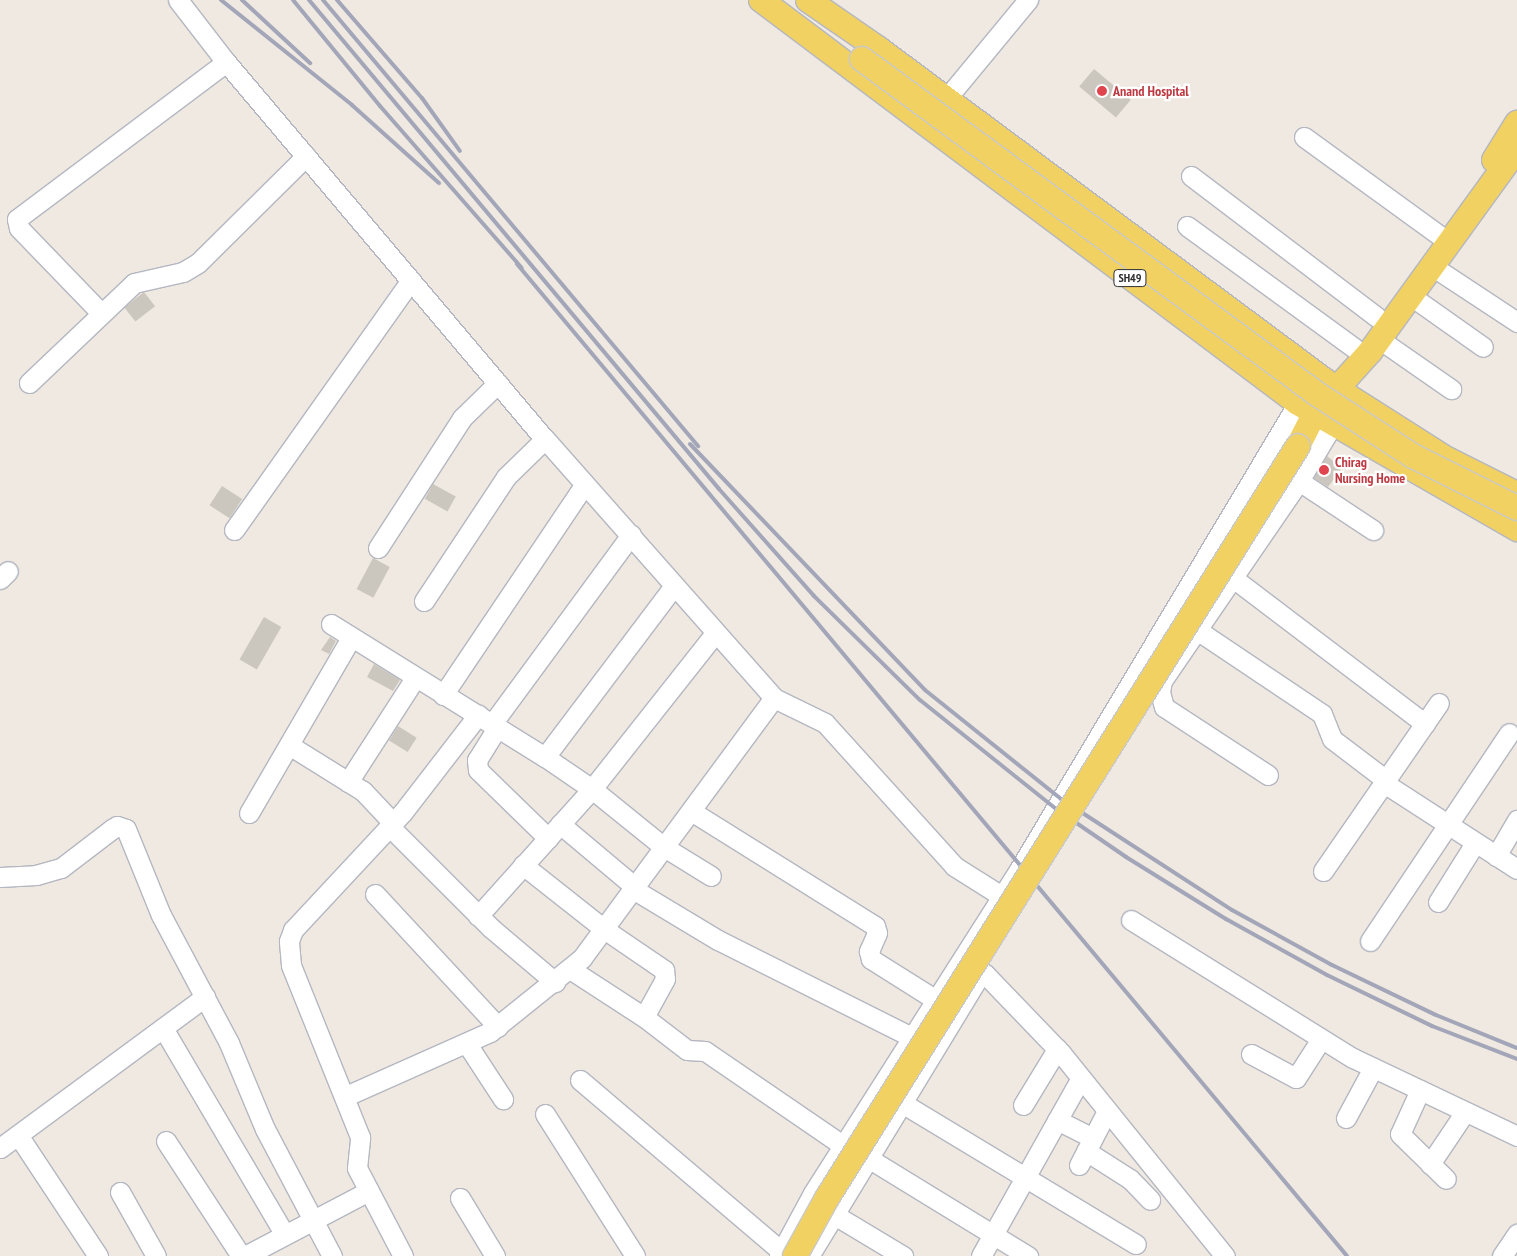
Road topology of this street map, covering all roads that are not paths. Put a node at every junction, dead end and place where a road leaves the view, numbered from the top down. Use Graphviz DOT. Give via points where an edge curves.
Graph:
graph roads {
  1 [pos="178,0"];
  2 [pos="1028,0"];
  3 [pos="764,3"];
  4 [pos="798,4"];
  5 [pos="226,62"];
  6 [pos="946,98"];
  7 [pos="1517,123"];
  8 [pos="1304,137"];
  9 [pos="1517,149"];
  10 [pos="306,156"];
  11 [pos="1191,176"];
  12 [pos="1464,213"];
  13 [pos="1187,226"];
  14 [pos="1439,235"];
  15 [pos="1432,266"];
  16 [pos="411,280"];
  17 [pos="1411,296"];
  18 [pos="101,313"];
  19 [pos="1517,322"];
  20 [pos="1378,328"];
  21 [pos="1483,347"];
  22 [pos="1354,348"];
  23 [pos="29,383"];
  24 [pos="498,383"];
  25 [pos="1340,384"];
  26 [pos="1450,389"];
  27 [pos="1316,413"];
  28 [pos="545,439"];
  29 [pos="1299,481"];
  30 [pos="585,484"];
  31 [pos="1517,494"];
  32 [pos="1517,508"];
  33 [pos="1517,529"];
  34 [pos="234,530"];
  35 [pos="1373,530"];
  36 [pos="631,535"];
  37 [pos="378,548"];
  38 [pos="1233,578"];
  39 [pos="674,586"];
  40 [pos="424,601"];
  41 [pos="331,624"];
  42 [pos="1197,630"];
  43 [pos="715,634"];
  44 [pos="351,638"];
  45 [pos="415,678"];
  46 [pos="443,695"];
  47 [pos="774,698"];
  48 [pos="1439,703"];
  49 [pos="489,722"];
  50 [pos="1424,724"];
  51 [pos="1508,733"];
  52 [pos="289,745"];
  53 [pos="545,758"];
  54 [pos="1268,775"];
  55 [pos="1385,781"];
  56 [pos="348,782"];
  57 [pos="592,789"];
  58 [pos="690,811"];
  59 [pos="249,813"];
  60 [pos="1517,820"];
  61 [pos="391,825"];
  62 [pos="1447,825"];
  63 [pos="554,831"];
  64 [pos="1475,843"];
  65 [pos="664,848"];
  66 [pos="1496,856"];
  67 [pos="523,865"];
  68 [pos="1517,869"];
  69 [pos="1323,871"];
  70 [pos="711,876"];
  71 [pos="0,877"];
  72 [pos="634,888"];
  73 [pos="375,894"];
  74 [pos="1000,896"];
  75 [pos="1438,902"];
  76 [pos="478,916"];
  77 [pos="1130,920"];
  78 [pos="604,929"];
  79 [pos="1370,940"];
  80 [pos="570,969"];
  81 [pos="554,982"];
  82 [pos="205,997"];
  83 [pos="936,1000"];
  84 [pos="644,1016"];
  85 [pos="498,1027"];
  86 [pos="163,1028"];
  87 [pos="912,1037"];
  88 [pos="1321,1039"];
  89 [pos="467,1044"];
  90 [pos="1058,1049"];
  91 [pos="1251,1054"];
  92 [pos="1373,1068"];
  93 [pos="1081,1078"];
  94 [pos="580,1080"];
  95 [pos="1420,1090"];
  96 [pos="346,1096"];
  97 [pos="503,1099"];
  98 [pos="902,1103"];
  99 [pos="1023,1105"];
  100 [pos="1107,1111"];
  101 [pos="1465,1112"];
  102 [pos="545,1114"];
  103 [pos="1346,1118"];
  104 [pos="1057,1120"];
  105 [pos="18,1135"];
  106 [pos="1517,1136"];
  107 [pos="166,1140"];
  108 [pos="844,1146"];
  109 [pos="0,1148"];
  110 [pos="1086,1151"];
  111 [pos="868,1158"];
  112 [pos="1430,1164"];
  113 [pos="1024,1177"];
  114 [pos="1446,1179"];
  115 [pos="369,1191"];
  116 [pos="120,1192"];
  117 [pos="460,1198"];
  118 [pos="1150,1200"];
  119 [pos="834,1214"];
  120 [pos="322,1215"];
  121 [pos="1517,1234"];
  122 [pos="285,1235"];
  123 [pos="994,1235"];
  124 [pos="1136,1244"];
  125 [pos="785,1254"];
  126 [pos="98,1256"];
  127 [pos="156,1256"];
  128 [pos="240,1256"];
  129 [pos="245,1256"];
  130 [pos="332,1256"];
  131 [pos="403,1256"];
  132 [pos="495,1256"];
  133 [pos="635,1256"];
  134 [pos="809,1256"];
  135 [pos="903,1256"];
  136 [pos="981,1256"];
  137 [pos="1028,1256"];
  138 [pos="1225,1256"];
  139 [pos="1502,1256"];
  1 -- 5 [label="street"];
  2 -- 6 [label="street"];
  3 -- 4 [label="main road"];
  3 -- 27 [label="main road, SH49"];
  4 -- 6 [label="main road, SH49"];
  4 -- 32 [label="main road, SH49, bridge" via="862,59 1317,394 1413,456"];
  5 -- 10 [label="street"];
  5 -- 18 [label="street" via="17,219 18,228"];
  6 -- 25 [label="main road, SH49"];
  7 -- 12 [label="main road"];
  8 -- 14 [label="street"];
  9 -- 12 [label="main road"];
  10 -- 16 [label="street"];
  10 -- 18 [label="street" via="198,263 183,272 134,283"];
  11 -- 20 [label="street"];
  12 -- 14 [label="main road"];
  12 -- 15 [label="main road"];
  13 -- 22 [label="street"];
  14 -- 20 [label="main road"];
  15 -- 17 [label="main road"];
  15 -- 19 [label="street"];
  16 -- 24 [label="street"];
  16 -- 34 [label="street"];
  17 -- 20 [label="main road"];
  17 -- 21 [label="street"];
  18 -- 23 [label="street"];
  20 -- 22 [label="main road"];
  20 -- 25 [label="main road"];
  20 -- 26 [label="street"];
  22 -- 25 [label="main road"];
  24 -- 28 [label="street"];
  24 -- 37 [label="street" via="462,418"];
  25 -- 27 [label="main road"];
  25 -- 31 [label="main road, SH49" via="1447,459"];
  27 -- 29 [label="street"];
  27 -- 33 [label="main road, SH49"];
  27 -- 74 [label="street"];
  27 -- 125 [label="main road, bridge" via="826,1198"];
  28 -- 30 [label="street"];
  28 -- 40 [label="street" via="506,477"];
  29 -- 35 [label="street"];
  29 -- 38 [label="street"];
  30 -- 36 [label="street"];
  30 -- 46 [label="street"];
  36 -- 39 [label="street"];
  36 -- 49 [label="street"];
  38 -- 42 [label="street"];
  38 -- 50 [label="street"];
  39 -- 43 [label="street"];
  39 -- 53 [label="street"];
  41 -- 44 [label="street"];
  42 -- 54 [label="street" via="1162,681 1161,701 1164,707"];
  42 -- 55 [label="street" via="1322,714 1332,738"];
  43 -- 47 [label="street"];
  43 -- 57 [label="street"];
  44 -- 45 [label="street"];
  44 -- 52 [label="street"];
  45 -- 46 [label="street"];
  45 -- 56 [label="street"];
  46 -- 49 [label="street"];
  47 -- 58 [label="street"];
  47 -- 74 [label="street" via="825,724 954,866"];
  48 -- 50 [label="street"];
  49 -- 53 [label="street"];
  49 -- 61 [label="street"];
  49 -- 63 [label="street" via="476,760 478,770"];
  50 -- 55 [label="street"];
  51 -- 62 [label="street"];
  52 -- 56 [label="street"];
  52 -- 59 [label="street"];
  53 -- 57 [label="street"];
  55 -- 62 [label="street"];
  55 -- 69 [label="street"];
  56 -- 61 [label="street" via="370,796"];
  57 -- 63 [label="street"];
  57 -- 65 [label="street"];
  58 -- 65 [label="street"];
  58 -- 83 [label="street" via="875,926 877,933 869,951 871,959"];
  60 -- 66 [label="street"];
  61 -- 76 [label="street"];
  61 -- 96 [label="street" via="293,930 289,942 291,965"];
  62 -- 64 [label="street"];
  62 -- 79 [label="street"];
  63 -- 67 [label="street"];
  63 -- 72 [label="street"];
  64 -- 66 [label="street"];
  64 -- 75 [label="street"];
  65 -- 70 [label="street"];
  65 -- 72 [label="street"];
  66 -- 68 [label="street"];
  67 -- 76 [label="street"];
  67 -- 78 [label="street"];
  71 -- 82 [label="street" via="36,875 61,868 112,828 122,826 129,834 161,915"];
  72 -- 78 [label="street"];
  72 -- 87 [label="street" via="712,937"];
  73 -- 85 [label="street"];
  74 -- 83 [label="street"];
  76 -- 81 [label="street"];
  77 -- 88 [label="street"];
  78 -- 80 [label="street"];
  78 -- 84 [label="street" via="664,970 664,979"];
  80 -- 81 [label="street"];
  80 -- 84 [label="street"];
  81 -- 85 [label="street"];
  82 -- 86 [label="street"];
  82 -- 120 [label="street" via="233,1051 265,1129"];
  83 -- 87 [label="street"];
  84 -- 108 [label="street" via="687,1050 705,1051"];
  85 -- 89 [label="street"];
  86 -- 105 [label="street"];
  86 -- 122 [label="street"];
  87 -- 108 [label="street"];
  88 -- 91 [label="street" via="1296,1078"];
  88 -- 92 [label="street"];
  89 -- 96 [label="street"];
  89 -- 97 [label="street"];
  90 -- 93 [label="street"];
  90 -- 98 [label="street" via="988,976 982,975"];
  90 -- 99 [label="street"];
  92 -- 95 [label="street"];
  92 -- 103 [label="street"];
  93 -- 100 [label="street"];
  93 -- 104 [label="street"];
  94 -- 125 [label="street"];
  95 -- 101 [label="street"];
  95 -- 112 [label="street" via="1400,1134"];
  96 -- 115 [label="street" via="360,1137 357,1168"];
  98 -- 111 [label="street"];
  98 -- 113 [label="street"];
  100 -- 110 [label="street"];
  100 -- 138 [label="street"];
  101 -- 106 [label="street"];
  101 -- 112 [label="street"];
  102 -- 133 [label="street"];
  104 -- 110 [label="street"];
  104 -- 113 [label="street"];
  105 -- 109 [label="street"];
  105 -- 126 [label="street"];
  107 -- 128 [label="street"];
  108 -- 125 [label="street"];
  110 -- 118 [label="street" via="1130,1179"];
  111 -- 119 [label="street"];
  111 -- 123 [label="street"];
  112 -- 114 [label="street"];
  113 -- 123 [label="street"];
  113 -- 124 [label="street"];
  115 -- 120 [label="street"];
  115 -- 131 [label="street"];
  116 -- 127 [label="street"];
  117 -- 132 [label="street"];
  119 -- 134 [label="street"];
  119 -- 135 [label="street"];
  120 -- 122 [label="street"];
  120 -- 130 [label="street"];
  121 -- 139 [label="street"];
  122 -- 129 [label="street"];
  123 -- 136 [label="street"];
  123 -- 137 [label="street"];
}
